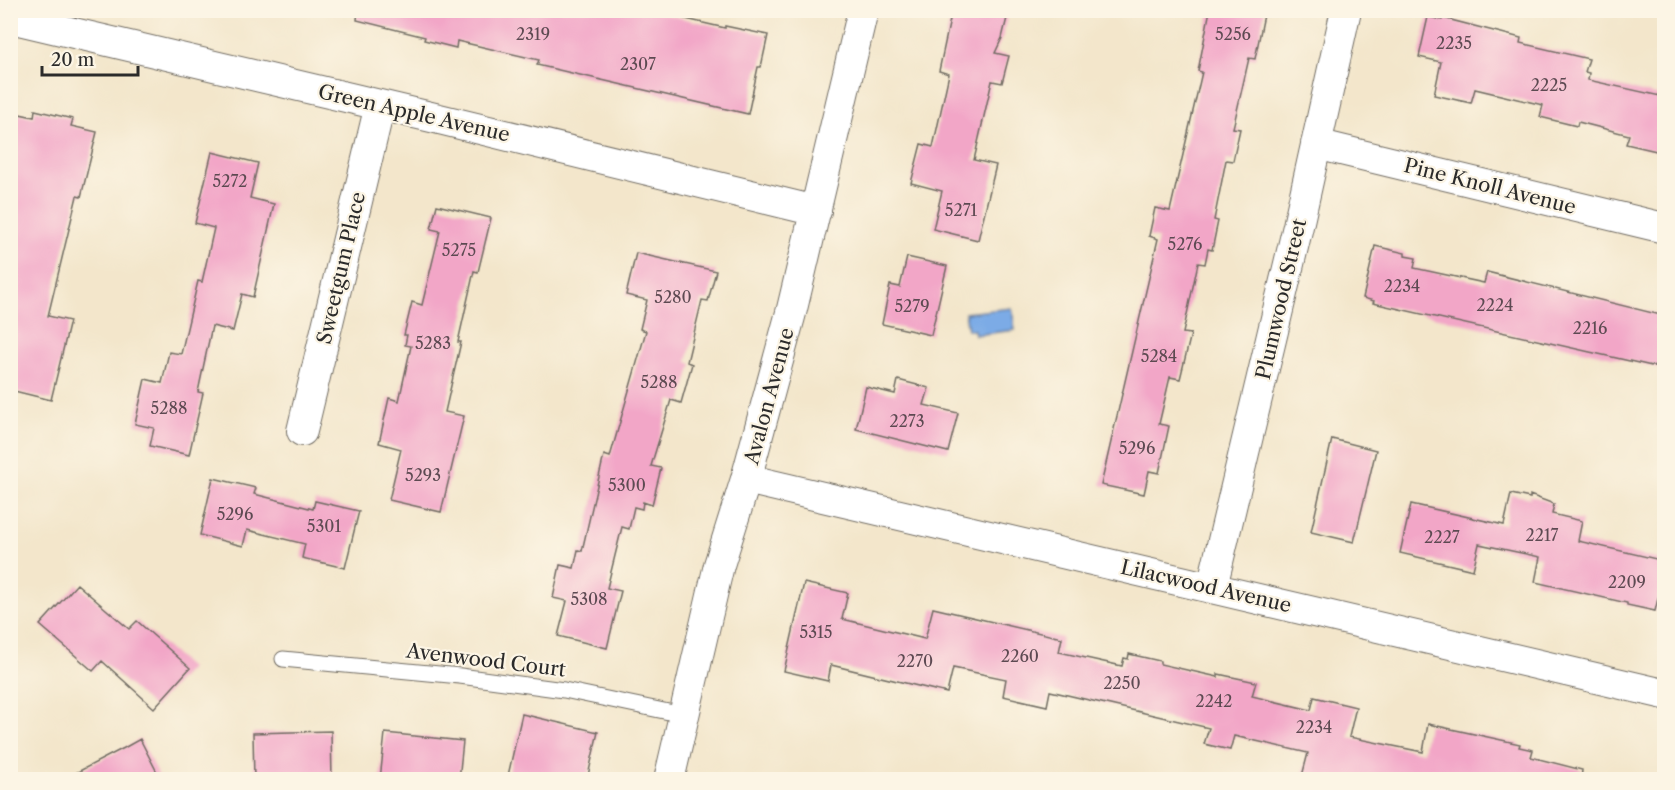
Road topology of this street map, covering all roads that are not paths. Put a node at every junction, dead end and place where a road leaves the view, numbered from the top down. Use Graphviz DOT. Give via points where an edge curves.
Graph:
graph roads {
  1 [pos="863,10"];
  2 [pos="1346,10"];
  3 [pos="10,18"];
  4 [pos="380,105"];
  5 [pos="1316,144"];
  6 [pos="816,211"];
  7 [pos="1665,228"];
  8 [pos="302,431"];
  9 [pos="746,479"];
  10 [pos="1212,587"];
  11 [pos="283,659"];
  12 [pos="1665,694"];
  13 [pos="683,715"];
  14 [pos="669,780"];
  1 -- 6 [label="street, Avalon Avenue"];
  2 -- 5 [label="street, Plumwood Street"];
  3 -- 4 [label="street, Green Apple Avenue"];
  4 -- 6 [label="street, Green Apple Avenue"];
  4 -- 8 [label="street, Sweetgum Place"];
  5 -- 7 [label="street, Pine Knoll Avenue"];
  5 -- 10 [label="street, Plumwood Street"];
  6 -- 9 [label="street, Avalon Avenue"];
  9 -- 10 [label="street, Lilacwood Avenue"];
  9 -- 13 [label="street, Avalon Avenue" via="719,565"];
  10 -- 12 [label="street, Lilacwood Avenue"];
  11 -- 13 [label="lane, Avenwood Court" via="564,690"];
  13 -- 14 [label="street, Avalon Avenue"];
}
